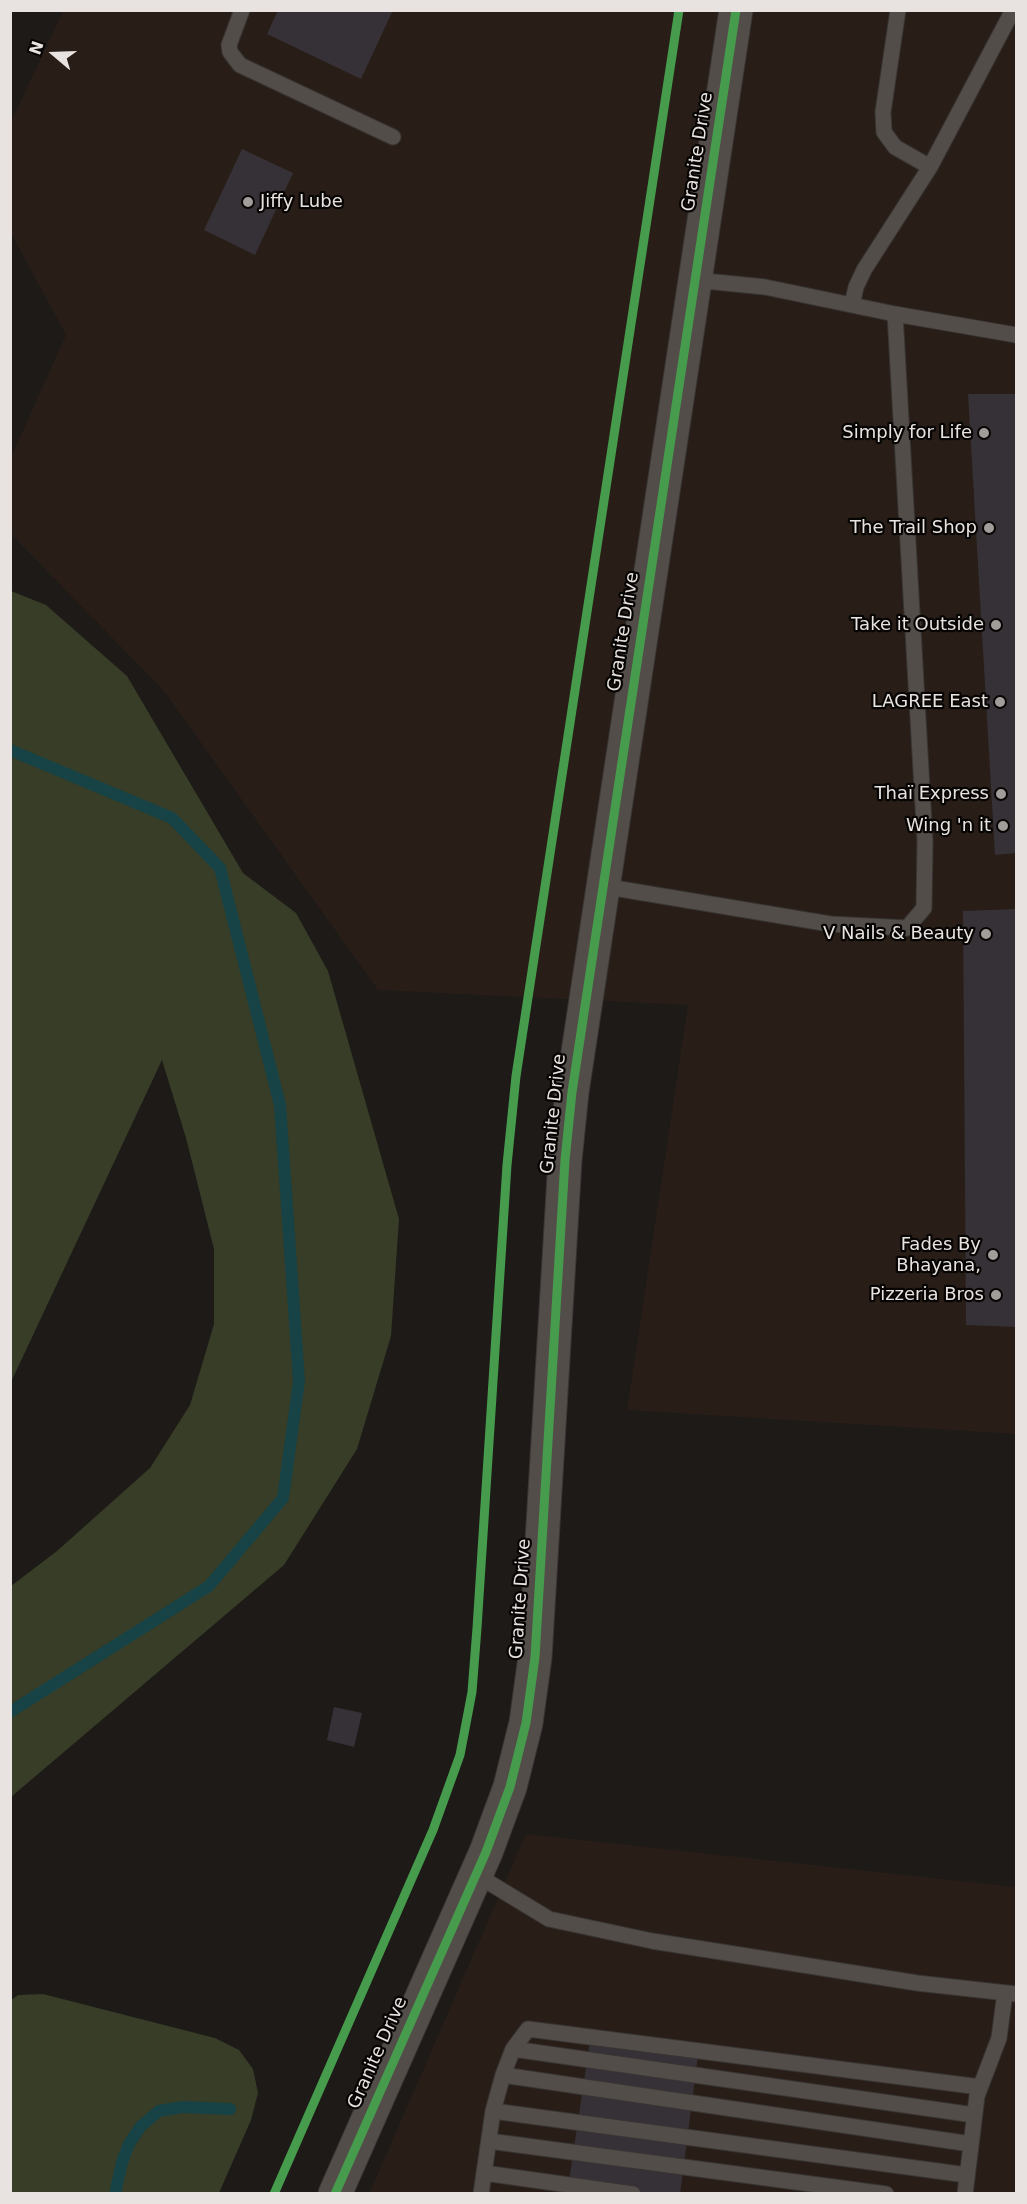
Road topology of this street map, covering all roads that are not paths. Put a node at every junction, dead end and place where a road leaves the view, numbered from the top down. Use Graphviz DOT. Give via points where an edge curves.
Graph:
graph roads {
  1 [pos="242,10"];
  2 [pos="736,10"];
  3 [pos="898,10"];
  4 [pos="1013,10"];
  5 [pos="393,137"];
  6 [pos="930,167"];
  7 [pos="695,280"];
  8 [pos="852,305"];
  9 [pos="895,314"];
  10 [pos="1017,335"];
  11 [pos="602,886"];
  12 [pos="475,1874"];
  13 [pos="1011,1993"];
  14 [pos="513,2049"];
  15 [pos="503,2075"];
  16 [pos="980,2087"];
  17 [pos="494,2111"];
  18 [pos="974,2115"];
  19 [pos="489,2141"];
  20 [pos="971,2144"];
  21 [pos="483,2173"];
  22 [pos="967,2175"];
  23 [pos="335,2193"];
  24 [pos="480,2193"];
  25 [pos="633,2193"];
  26 [pos="886,2193"];
  27 [pos="965,2193"];
  1 -- 5 [label="lane" via="229,45 240,65"];
  2 -- 7 [label="street, Granite Drive"];
  3 -- 6 [label="lane" via="883,112 885,132 895,147"];
  4 -- 6 [label="lane"];
  6 -- 8 [label="lane" via="864,270"];
  7 -- 8 [label="lane" via="765,287"];
  7 -- 11 [label="street, Granite Drive"];
  8 -- 9 [label="lane"];
  9 -- 10 [label="lane"];
  9 -- 11 [label="lane" via="925,841 924,908 907,928 831,924"];
  11 -- 12 [label="street, Granite Drive" via="565,1160 535,1657 526,1722 510,1787"];
  12 -- 13 [label="lane" via="549,1919 652,1941 917,1983"];
  12 -- 23 [label="street, Granite Drive"];
  13 -- 16 [label="lane"];
  14 -- 15 [label="lane"];
  14 -- 16 [label="lane" via="528,2029"];
  14 -- 18 [label="lane"];
  15 -- 17 [label="lane"];
  15 -- 20 [label="lane"];
  16 -- 18 [label="lane"];
  17 -- 19 [label="lane"];
  17 -- 22 [label="lane"];
  18 -- 20 [label="lane"];
  19 -- 21 [label="lane"];
  19 -- 26 [label="lane"];
  20 -- 22 [label="lane"];
  21 -- 24 [label="lane"];
  21 -- 25 [label="lane"];
  22 -- 27 [label="lane"];
}
